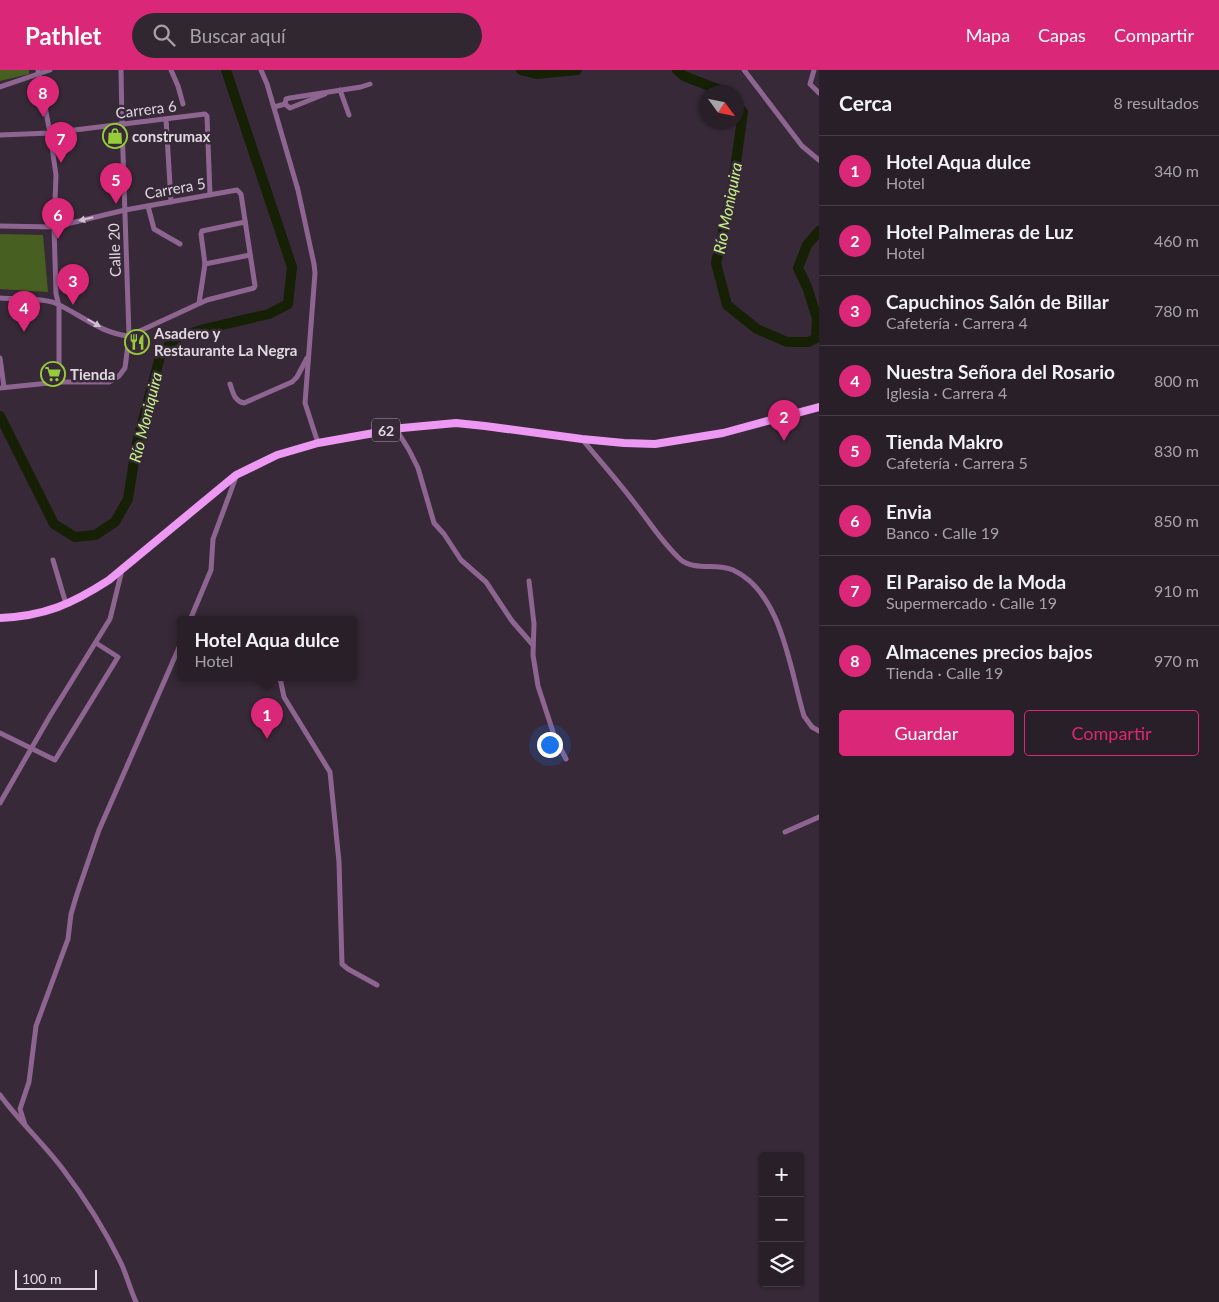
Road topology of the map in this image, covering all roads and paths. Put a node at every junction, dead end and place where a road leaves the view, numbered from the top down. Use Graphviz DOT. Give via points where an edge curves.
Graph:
graph roads {
  1 [pos="50,70"];
  2 [pos="121,70"];
  3 [pos="171,70"];
  4 [pos="262,70"];
  5 [pos="744,70"];
  6 [pos="814,70"];
  7 [pos="38,72"];
  8 [pos="370,84"];
  9 [pos="0,86"];
  10 [pos="340,90"];
  11 [pos="819,93"];
  12 [pos="183,104"];
  13 [pos="274,107"];
  14 [pos="349,115"];
  15 [pos="166,119"];
  16 [pos="122,124"];
  17 [pos="50,133"];
  18 [pos="0,135"];
  19 [pos="819,160"];
  20 [pos="210,195"];
  21 [pos="171,202"];
  22 [pos="148,206"];
  23 [pos="125,210"];
  24 [pos="245,222"];
  25 [pos="0,226"];
  26 [pos="54,227"];
  27 [pos="180,244"];
  28 [pos="250,255"];
  29 [pos="205,264"];
  30 [pos="0,298"];
  31 [pos="199,303"];
  32 [pos="59,306"];
  33 [pos="130,336"];
  34 [pos="309,354"];
  35 [pos="0,358"];
  36 [pos="59,382"];
  37 [pos="230,384"];
  38 [pos="2,388"];
  39 [pos="819,407"];
  40 [pos="396,429"];
  41 [pos="582,439"];
  42 [pos="318,443"];
  43 [pos="236,475"];
  44 [pos="53,560"];
  45 [pos="122,570"];
  46 [pos="529,581"];
  47 [pos="66,604"];
  48 [pos="192,616"];
  49 [pos="0,618"];
  50 [pos="96,643"];
  51 [pos="533,645"];
  52 [pos="177,652"];
  53 [pos="281,681"];
  54 [pos="819,731"];
  55 [pos="0,733"];
  56 [pos="32,748"];
  57 [pos="566,760"];
  58 [pos="3,793"];
  59 [pos="0,803"];
  60 [pos="819,816"];
  61 [pos="785,832"];
  62 [pos="377,984"];
  63 [pos="0,1095"];
  64 [pos="25,1125"];
  65 [pos="136,1302"];
  1 -- 7 [label="street"];
  2 -- 16 [label="street, Calle 20"];
  3 -- 12 [label="street"];
  4 -- 13 [label="street"];
  5 -- 19 [label="street" via="802,146"];
  6 -- 11 [label="street" via="810,84"];
  7 -- 9 [label="street"];
  7 -- 17 [label="street"];
  8 -- 10 [label="street"];
  10 -- 13 [label="street" via="286,99 284,104"];
  10 -- 14 [label="street"];
  13 -- 34 [label="street" via="298,190 314,264"];
  15 -- 16 [label="street, Carrera 6"];
  15 -- 20 [label="street, Carrera 6" via="206,114"];
  15 -- 21 [label="street"];
  16 -- 17 [label="street, Carrera 6"];
  16 -- 23 [label="street, Calle 20"];
  17 -- 18 [label="street, Carrera 6"];
  17 -- 26 [label="street" via="56,174"];
  20 -- 21 [label="street, Carrera 5"];
  20 -- 24 [label="street, Carrera 5" via="237,190 242,194"];
  21 -- 22 [label="street, Carrera 5"];
  22 -- 23 [label="street, Carrera 5"];
  22 -- 27 [label="street" via="154,229"];
  23 -- 26 [label="street, Carrera 5, one-way"];
  23 -- 33 [label="street, Calle 20"];
  24 -- 28 [label="street"];
  24 -- 29 [label="street" via="202,231"];
  25 -- 26 [label="street, Carrera 5"];
  26 -- 32 [label="street"];
  28 -- 29 [label="street"];
  28 -- 31 [label="street" via="255,287"];
  29 -- 31 [label="street"];
  30 -- 32 [label="street" via="50,302"];
  31 -- 33 [label="street"];
  32 -- 33 [label="street, one-way" via="107,331"];
  32 -- 36 [label="street"];
  33 -- 36 [label="street, Calle 20" via="125,368 119,376 109,382"];
  34 -- 37 [label="street" via="292,382 244,403 238,402"];
  34 -- 42 [label="street" via="305,403"];
  35 -- 38 [label="street"];
  36 -- 38 [label="street"];
  39 -- 41 [label="main road, 62" via="723,433 656,444"];
  40 -- 41 [label="main road, 62" via="456,423"];
  40 -- 42 [label="main road, 62"];
  40 -- 51 [label="street" via="418,468 434,523 461,560 486,582 512,622"];
  41 -- 54 [label="street" via="683,561 690,565 733,570 758,589 780,632 804,716"];
  42 -- 43 [label="main road, 62" via="277,455"];
  43 -- 45 [label="main road, 62"];
  43 -- 48 [label="street" via="213,539 211,570"];
  44 -- 47 [label="street"];
  45 -- 47 [label="main road, 62"];
  45 -- 50 [label="street" via="110,619"];
  46 -- 51 [label="street"];
  47 -- 49 [label="main road, 62" via="36,615"];
  50 -- 56 [label="street"];
  50 -- 56 [label="street" via="118,657 55,760"];
  51 -- 57 [label="street" via="541,699 554,738"];
  52 -- 64 [label="street" via="103,822 77,894 68,939 35,1032 30,1078 20,1110"];
  53 -- 62 [label="street" via="284,697 330,772 340,877 341,961 348,969"];
  55 -- 56 [label="street"];
  56 -- 58 [label="street"];
  58 -- 59 [label="street"];
  60 -- 61 [label="street"];
  63 -- 64 [label="street"];
  64 -- 65 [label="street" via="62,1168 108,1236"];
}
